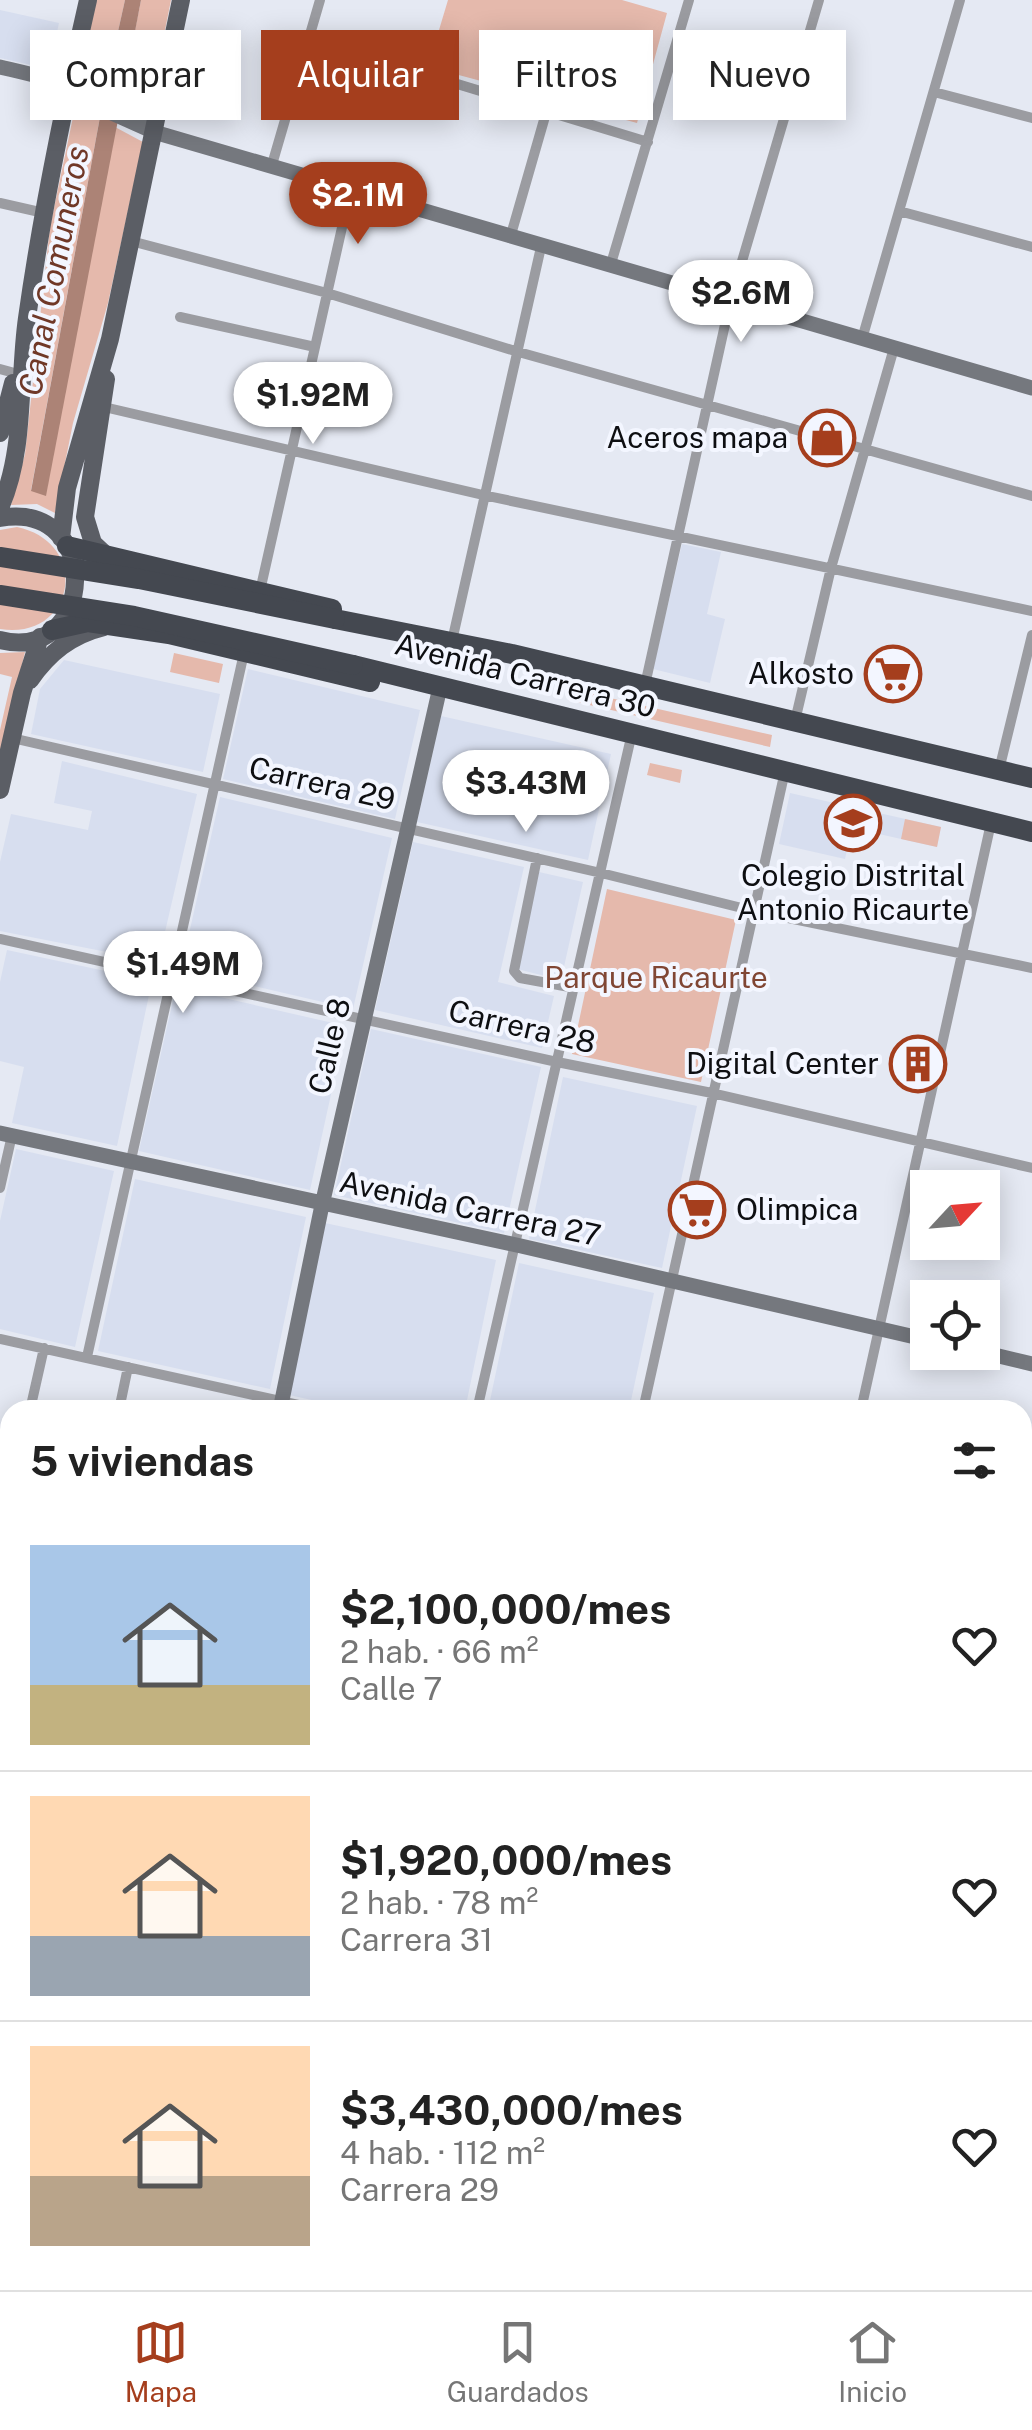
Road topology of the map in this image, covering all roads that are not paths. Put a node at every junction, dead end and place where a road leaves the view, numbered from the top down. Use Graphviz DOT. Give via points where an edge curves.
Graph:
graph roads {
  1 [pos="88,0"];
  2 [pos="181,0"];
  3 [pos="320,0"];
  4 [pos="688,0"];
  5 [pos="819,0"];
  6 [pos="960,0"];
  7 [pos="81,30"];
  8 [pos="312,30"];
  9 [pos="0,67"];
  10 [pos="30,74"];
  11 [pos="934,92"];
  12 [pos="1032,118"];
  13 [pos="63,120"];
  14 [pos="133,120"];
  15 [pos="285,120"];
  16 [pos="544,120"];
  17 [pos="571,120"];
  18 [pos="154,132"];
  19 [pos="648,142"];
  20 [pos="271,168"];
  21 [pos="350,192"];
  22 [pos="0,203"];
  23 [pos="899,211"];
  24 [pos="44,213"];
  25 [pos="510,238"];
  26 [pos="131,241"];
  27 [pos="540,247"];
  28 [pos="1032,247"];
  29 [pos="610,267"];
  30 [pos="327,293"];
  31 [pos="730,302"];
  32 [pos="180,317"];
  33 [pos="110,339"];
  34 [pos="862,339"];
  35 [pos="315,348"];
  36 [pos="894,348"];
  37 [pos="515,352"];
  38 [pos="12,372"];
  39 [pos="1032,388"];
  40 [pos="707,405"];
  41 [pos="104,407"];
  42 [pos="0,434"];
  43 [pos="865,449"];
  44 [pos="292,450"];
  45 [pos="483,495"];
  46 [pos="1032,496"];
  47 [pos="0,508"];
  48 [pos="0,518"];
  49 [pos="678,536"];
  50 [pos="64,542"];
  51 [pos="107,556"];
  52 [pos="0,558"];
  53 [pos="831,568"];
  54 [pos="260,592"];
  55 [pos="0,595"];
  56 [pos="1032,611"];
  57 [pos="110,625"];
  58 [pos="46,633"];
  59 [pos="416,634"];
  60 [pos="1032,635"];
  61 [pos="0,640"];
  62 [pos="452,641"];
  63 [pos="244,653"];
  64 [pos="645,686"];
  65 [pos="22,693"];
  66 [pos="438,696"];
  67 [pos="515,706"];
  68 [pos="795,722"];
  69 [pos="632,732"];
  70 [pos="12,738"];
  71 [pos="786,770"];
  72 [pos="999,770"];
  73 [pos="1032,778"];
  74 [pos="214,786"];
  75 [pos="0,790"];
  76 [pos="991,822"];
  77 [pos="408,829"];
  78 [pos="1032,832"];
  79 [pos="537,858"];
  80 [pos="601,873"];
  81 [pos="754,911"];
  82 [pos="0,939"];
  83 [pos="962,952"];
  84 [pos="1032,968"];
  85 [pos="172,974"];
  86 [pos="574,988"];
  87 [pos="364,1017"];
  88 [pos="558,1062"];
  89 [pos="712,1093"];
  90 [pos="6,1134"];
  91 [pos="921,1144"];
  92 [pos="130,1162"];
  93 [pos="1032,1168"];
  94 [pos="0,1188"];
  95 [pos="322,1205"];
  96 [pos="514,1245"];
  97 [pos="670,1282"];
  98 [pos="880,1329"];
  99 [pos="910,1336"];
  100 [pos="0,1339"];
  101 [pos="44,1348"];
  102 [pos="1000,1356"];
  103 [pos="86,1358"];
  104 [pos="1032,1364"];
  105 [pos="128,1368"];
  106 [pos="32,1400"];
  107 [pos="120,1400"];
  108 [pos="257,1400"];
  109 [pos="282,1400"];
  110 [pos="480,1400"];
  111 [pos="644,1400"];
  112 [pos="863,1400"];
  1 -- 7 [label="main road"];
  2 -- 18 [label="main road"];
  3 -- 8 [label="street"];
  4 -- 19 [label="street"];
  5 -- 31 [label="street"];
  6 -- 11 [label="street"];
  9 -- 10 [label="street"];
  11 -- 12 [label="street"];
  11 -- 23 [label="street"];
  13 -- 24 [label="main road"];
  14 -- 18 [label="street"];
  15 -- 20 [label="street"];
  16 -- 25 [label="street"];
  17 -- 19 [label="street"];
  18 -- 20 [label="street"];
  18 -- 26 [label="main road"];
  19 -- 29 [label="street"];
  20 -- 21 [label="street"];
  21 -- 25 [label="street"];
  21 -- 30 [label="street"];
  22 -- 24 [label="street"];
  23 -- 28 [label="street"];
  23 -- 34 [label="street"];
  24 -- 38 [label="main road" via="24,338"];
  25 -- 27 [label="street"];
  26 -- 30 [label="street"];
  26 -- 33 [label="main road"];
  27 -- 29 [label="street"];
  27 -- 37 [label="street"];
  29 -- 31 [label="street"];
  30 -- 35 [label="street"];
  30 -- 37 [label="street"];
  31 -- 34 [label="street"];
  31 -- 40 [label="street"];
  32 -- 35 [label="street"];
  33 -- 41 [label="main road"];
  33 -- 50 [label="main road" via="72,468"];
  34 -- 36 [label="street"];
  35 -- 44 [label="street"];
  36 -- 39 [label="street"];
  36 -- 43 [label="street"];
  37 -- 40 [label="street"];
  37 -- 45 [label="street"];
  38 -- 42 [label="main road"];
  38 -- 47 [label="main road" via="14,461"];
  40 -- 43 [label="street"];
  40 -- 49 [label="street"];
  41 -- 44 [label="street"];
  41 -- 51 [label="main road" via="86,517 93,542"];
  43 -- 46 [label="street"];
  43 -- 53 [label="street"];
  44 -- 45 [label="street"];
  44 -- 54 [label="street"];
  45 -- 49 [label="street"];
  45 -- 62 [label="street"];
  48 -- 50 [label="main road" via="30,518"];
  49 -- 53 [label="street"];
  49 -- 64 [label="street"];
  50 -- 51 [label="highway"];
  50 -- 58 [label="main road" via="76,586 66,614"];
  51 -- 54 [label="highway"];
  52 -- 59 [label="highway, Avenida Carrera 30, bridge"];
  53 -- 56 [label="street"];
  53 -- 68 [label="street"];
  54 -- 59 [label="highway"];
  55 -- 67 [label="highway, Avenida Carrera 30, bridge" via="170,623"];
  57 -- 58 [label="highway" via="80,623"];
  57 -- 63 [label="highway"];
  57 -- 65 [label="main road" via="59,648"];
  58 -- 61 [label="main road" via="24,642"];
  58 -- 65 [label="main road"];
  59 -- 62 [label="highway, Avenida Carrera 30"];
  60 -- 72 [label="street"];
  62 -- 64 [label="highway, Avenida Carrera 30"];
  63 -- 66 [label="highway"];
  63 -- 74 [label="street"];
  64 -- 68 [label="highway, Avenida Carrera 30"];
  65 -- 70 [label="main road"];
  66 -- 67 [label="highway"];
  66 -- 77 [label="street, Calle 8"];
  67 -- 69 [label="highway, Avenida Carrera 30"];
  68 -- 72 [label="highway, Avenida Carrera 30"];
  69 -- 71 [label="highway, Avenida Carrera 30"];
  69 -- 80 [label="street"];
  70 -- 74 [label="street, Carrera 29"];
  70 -- 75 [label="main road"];
  71 -- 76 [label="highway, Avenida Carrera 30"];
  71 -- 81 [label="street"];
  72 -- 73 [label="highway, Avenida Carrera 30"];
  74 -- 77 [label="street, Carrera 29"];
  74 -- 85 [label="street"];
  76 -- 78 [label="highway, Avenida Carrera 30"];
  76 -- 83 [label="street"];
  77 -- 79 [label="street, Carrera 29"];
  77 -- 87 [label="street, Calle 8"];
  79 -- 80 [label="street, Carrera 29"];
  79 -- 86 [label="street" via="514,971 520,978"];
  80 -- 81 [label="street, Carrera 29"];
  80 -- 86 [label="street"];
  81 -- 83 [label="street, Carrera 29"];
  81 -- 89 [label="street"];
  82 -- 85 [label="street, Carrera 28"];
  83 -- 84 [label="street, Carrera 29"];
  83 -- 91 [label="street"];
  85 -- 87 [label="street, Carrera 28"];
  85 -- 92 [label="street"];
  86 -- 88 [label="street"];
  87 -- 88 [label="street, Carrera 28"];
  87 -- 95 [label="street, Calle 8"];
  88 -- 89 [label="street, Carrera 28"];
  88 -- 96 [label="street"];
  89 -- 91 [label="street, Carrera 28"];
  89 -- 97 [label="street"];
  90 -- 92 [label="street, Avenida Carrera 27"];
  90 -- 94 [label="street"];
  91 -- 93 [label="street, Carrera 28"];
  91 -- 98 [label="street"];
  92 -- 95 [label="street, Avenida Carrera 27"];
  92 -- 103 [label="street"];
  95 -- 96 [label="street, Avenida Carrera 27"];
  95 -- 109 [label="street, Calle 8"];
  96 -- 97 [label="street, Avenida Carrera 27"];
  96 -- 110 [label="street"];
  97 -- 98 [label="street, Avenida Carrera 27"];
  97 -- 111 [label="street"];
  98 -- 99 [label="street, Avenida Carrera 27"];
  98 -- 112 [label="street"];
  100 -- 101 [label="street"];
  101 -- 103 [label="street"];
  101 -- 106 [label="street"];
  102 -- 104 [label="street"];
  103 -- 105 [label="street"];
  105 -- 107 [label="street"];
  105 -- 108 [label="street"];
}
